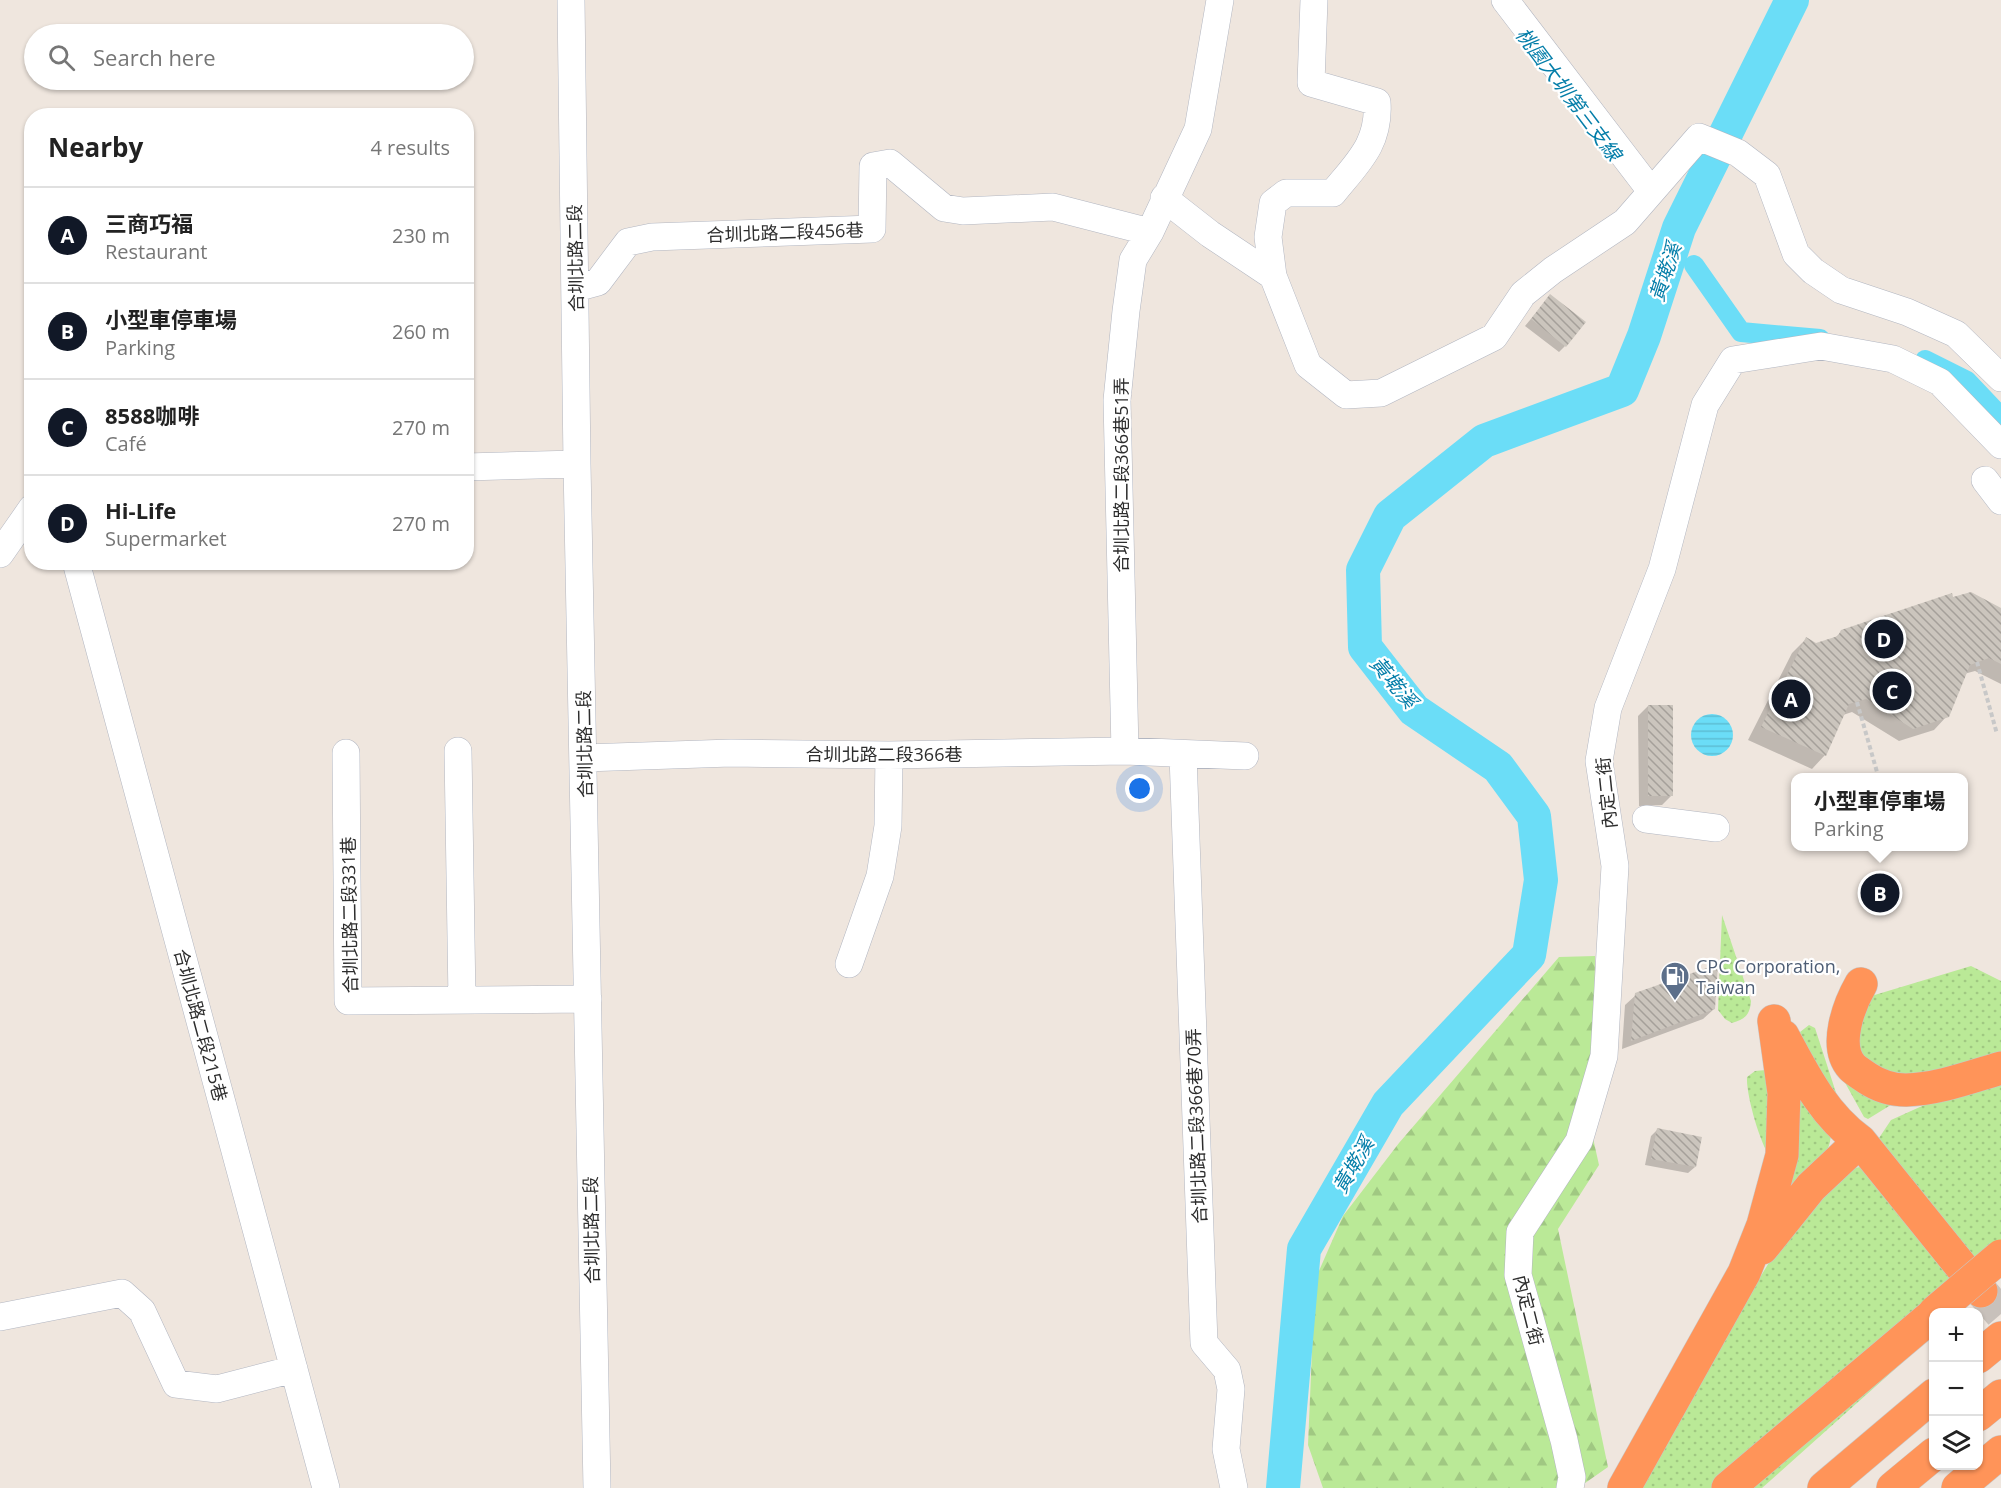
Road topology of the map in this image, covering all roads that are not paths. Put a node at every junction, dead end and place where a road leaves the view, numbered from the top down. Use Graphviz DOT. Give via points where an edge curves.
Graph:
graph roads {
  1 [pos="571,0"];
  2 [pos="1220,0"];
  3 [pos="1314,0"];
  4 [pos="1505,0"];
  5 [pos="1651,191"];
  6 [pos="1164,198"];
  7 [pos="1150,232"];
  8 [pos="1273,276"];
  9 [pos="576,288"];
  10 [pos="2001,378"];
  11 [pos="2001,445"];
  12 [pos="577,464"];
  13 [pos="474,466"];
  14 [pos="24,520"];
  15 [pos="0,554"];
  16 [pos="78,570"];
  17 [pos="458,751"];
  18 [pos="1125,751"];
  19 [pos="346,753"];
  20 [pos="889,755"];
  21 [pos="1183,755"];
  22 [pos="1245,756"];
  23 [pos="584,758"];
  24 [pos="1646,819"];
  25 [pos="1716,828"];
  26 [pos="849,964"];
  27 [pos="588,999"];
  28 [pos="462,1000"];
  29 [pos="2001,1068"];
  30 [pos="1860,1141"];
  31 [pos="2001,1256"];
  32 [pos="1744,1273"];
  33 [pos="1982,1291"];
  34 [pos="1940,1308"];
  35 [pos="0,1317"];
  36 [pos="1929,1317"];
  37 [pos="2001,1338"];
  38 [pos="1983,1353"];
  39 [pos="294,1369"];
  40 [pos="2001,1396"];
  41 [pos="1929,1399"];
  42 [pos="1983,1411"];
  43 [pos="2001,1452"];
  44 [pos="1929,1458"];
  45 [pos="326,1488"];
  46 [pos="597,1488"];
  47 [pos="1234,1488"];
  48 [pos="1570,1488"];
  49 [pos="1624,1488"];
  50 [pos="1728,1488"];
  51 [pos="1824,1488"];
  52 [pos="1893,1488"];
  53 [pos="1958,1488"];
  1 -- 9 [label="street, 合圳北路二段"];
  2 -- 6 [label="street, 合圳北路二段366巷51弄" via="1198,129"];
  3 -- 8 [label="street" via="1311,83 1377,102 1378,123 1372,142 1333,193 1286,193 1273,202 1268,237"];
  4 -- 5 [label="street"];
  5 -- 8 [label="street" via="1625,222 1523,294 1494,337 1381,393 1346,395 1308,365"];
  5 -- 10 [label="street" via="1699,137 1738,153 1767,175 1796,254 1812,270 1842,290 1956,334"];
  6 -- 7 [label="street, 合圳北路二段366巷51弄"];
  6 -- 8 [label="street"];
  7 -- 9 [label="street, 合圳北路二段456巷" via="1053,207 963,211 944,208 891,164 873,166 872,229 652,237 628,242 598,282"];
  7 -- 18 [label="street, 合圳北路二段366巷51弄" via="1133,260 1117,400"];
  9 -- 12 [label="street, 合圳北路二段"];
  11 -- 48 [label="street, 內定二街" via="1940,382 1893,359 1821,346 1733,360 1705,405 1662,569 1608,708 1599,761 1616,866 1604,1056 1579,1141 1520,1232 1518,1275 1563,1440 1572,1477"];
  12 -- 13 [label="street"];
  12 -- 23 [label="street, 合圳北路二段"];
  14 -- 15 [label="street"];
  16 -- 39 [label="street, 合圳北路二段215巷"];
  17 -- 28 [label="street"];
  18 -- 20 [label="street, 合圳北路二段366巷"];
  18 -- 21 [label="street, 合圳北路二段366巷"];
  19 -- 28 [label="street, 合圳北路二段331巷" via="348,1001"];
  20 -- 23 [label="street, 合圳北路二段366巷" via="731,753"];
  20 -- 26 [label="street" via="888,826 880,876"];
  21 -- 22 [label="street, 合圳北路二段366巷"];
  21 -- 47 [label="street, 合圳北路二段366巷70弄" via="1204,1343 1227,1370 1231,1389 1226,1449"];
  23 -- 27 [label="street, 合圳北路二段"];
  24 -- 25 [label="street"];
  27 -- 28 [label="street, 合圳北路二段331巷"];
  27 -- 46 [label="street, 合圳北路二段"];
  29 -- 30 [label="highway" via="1930,1088 1904,1090 1879,1086 1852,1067 1846,1055 1844,1029 1849,1006 1861,984 1838,1009 1828,1032 1834,1070"];
  30 -- 32 [label="highway" via="1810,1187"];
  30 -- 32 [label="highway" via="1839,1125 1813,1091 1774,1021 1784,1093 1782,1155 1763,1225"];
  30 -- 33 [label="highway"];
  31 -- 34 [label="highway, bridge"];
  32 -- 49 [label="highway"];
  35 -- 39 [label="street" via="122,1293 142,1311 176,1384 218,1389"];
  36 -- 50 [label="highway"];
  37 -- 38 [label="highway"];
  39 -- 45 [label="street, 合圳北路二段215巷"];
  40 -- 42 [label="highway"];
  41 -- 51 [label="highway"];
  43 -- 53 [label="highway"];
  44 -- 52 [label="highway"];
}
